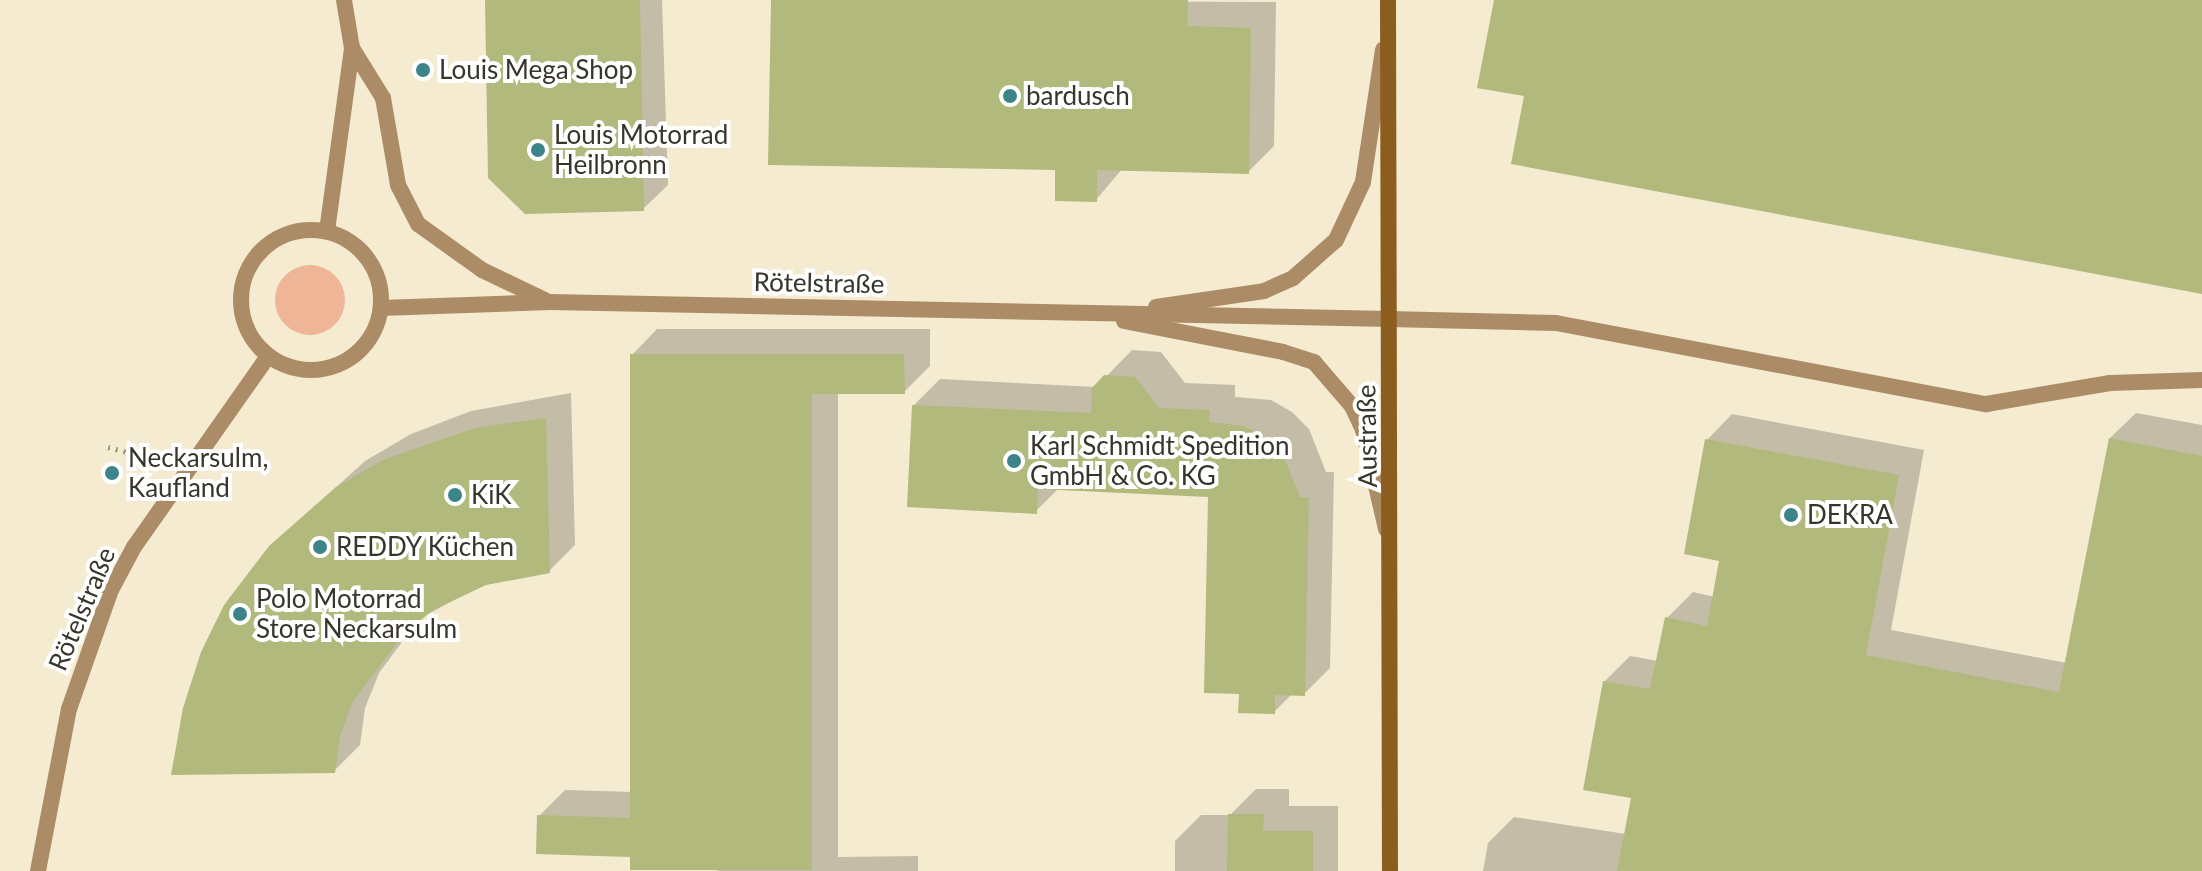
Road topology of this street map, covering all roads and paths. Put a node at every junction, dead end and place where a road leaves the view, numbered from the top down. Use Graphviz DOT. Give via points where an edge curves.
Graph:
graph roads {
  1 [pos="344,0"];
  2 [pos="1388,8"];
  3 [pos="352,48"];
  4 [pos="327,231"];
  5 [pos="550,302"];
  6 [pos="381,308"];
  7 [pos="1087,313"];
  8 [pos="1111,314"];
  9 [pos="1389,319"];
  10 [pos="268,356"];
  11 [pos="2202,380"];
  12 [pos="108,447"];
  13 [pos="130,453"];
  14 [pos="1391,552"];
  15 [pos="38,871"];
  16 [pos="1390,871"];
  1 -- 3 [label="street"];
  2 -- 8 [label="street, Rötelstraße" via="1363,182 1336,240 1293,278 1264,291"];
  2 -- 9 [label="main road, Austraße"];
  3 -- 4 [label="street"];
  3 -- 5 [label="street, Rötelstraße" via="383,98 398,185 418,224 482,270"];
  4 -- 6 [label="street" via="354,246 374,268"];
  4 -- 10 [label="street" via="285,235 251,261 243,281 241,314 251,338"];
  5 -- 6 [label="street, Rötelstraße"];
  5 -- 7 [label="street, Rötelstraße"];
  6 -- 10 [label="street" via="364,346 329,369 287,366"];
  7 -- 8 [label="street, Rötelstraße"];
  7 -- 14 [label="street, Rötelstraße" via="1314,362 1352,406 1363,430"];
  8 -- 9 [label="street, Rötelstraße"];
  9 -- 11 [label="street, Rötelstraße" via="1556,323 1986,404 2110,383"];
  9 -- 14 [label="main road, Austraße"];
  10 -- 15 [label="street, Rötelstraße" via="134,547 111,590 69,709"];
  12 -- 13 [label="path"];
  14 -- 16 [label="main road, Austraße"];
}
